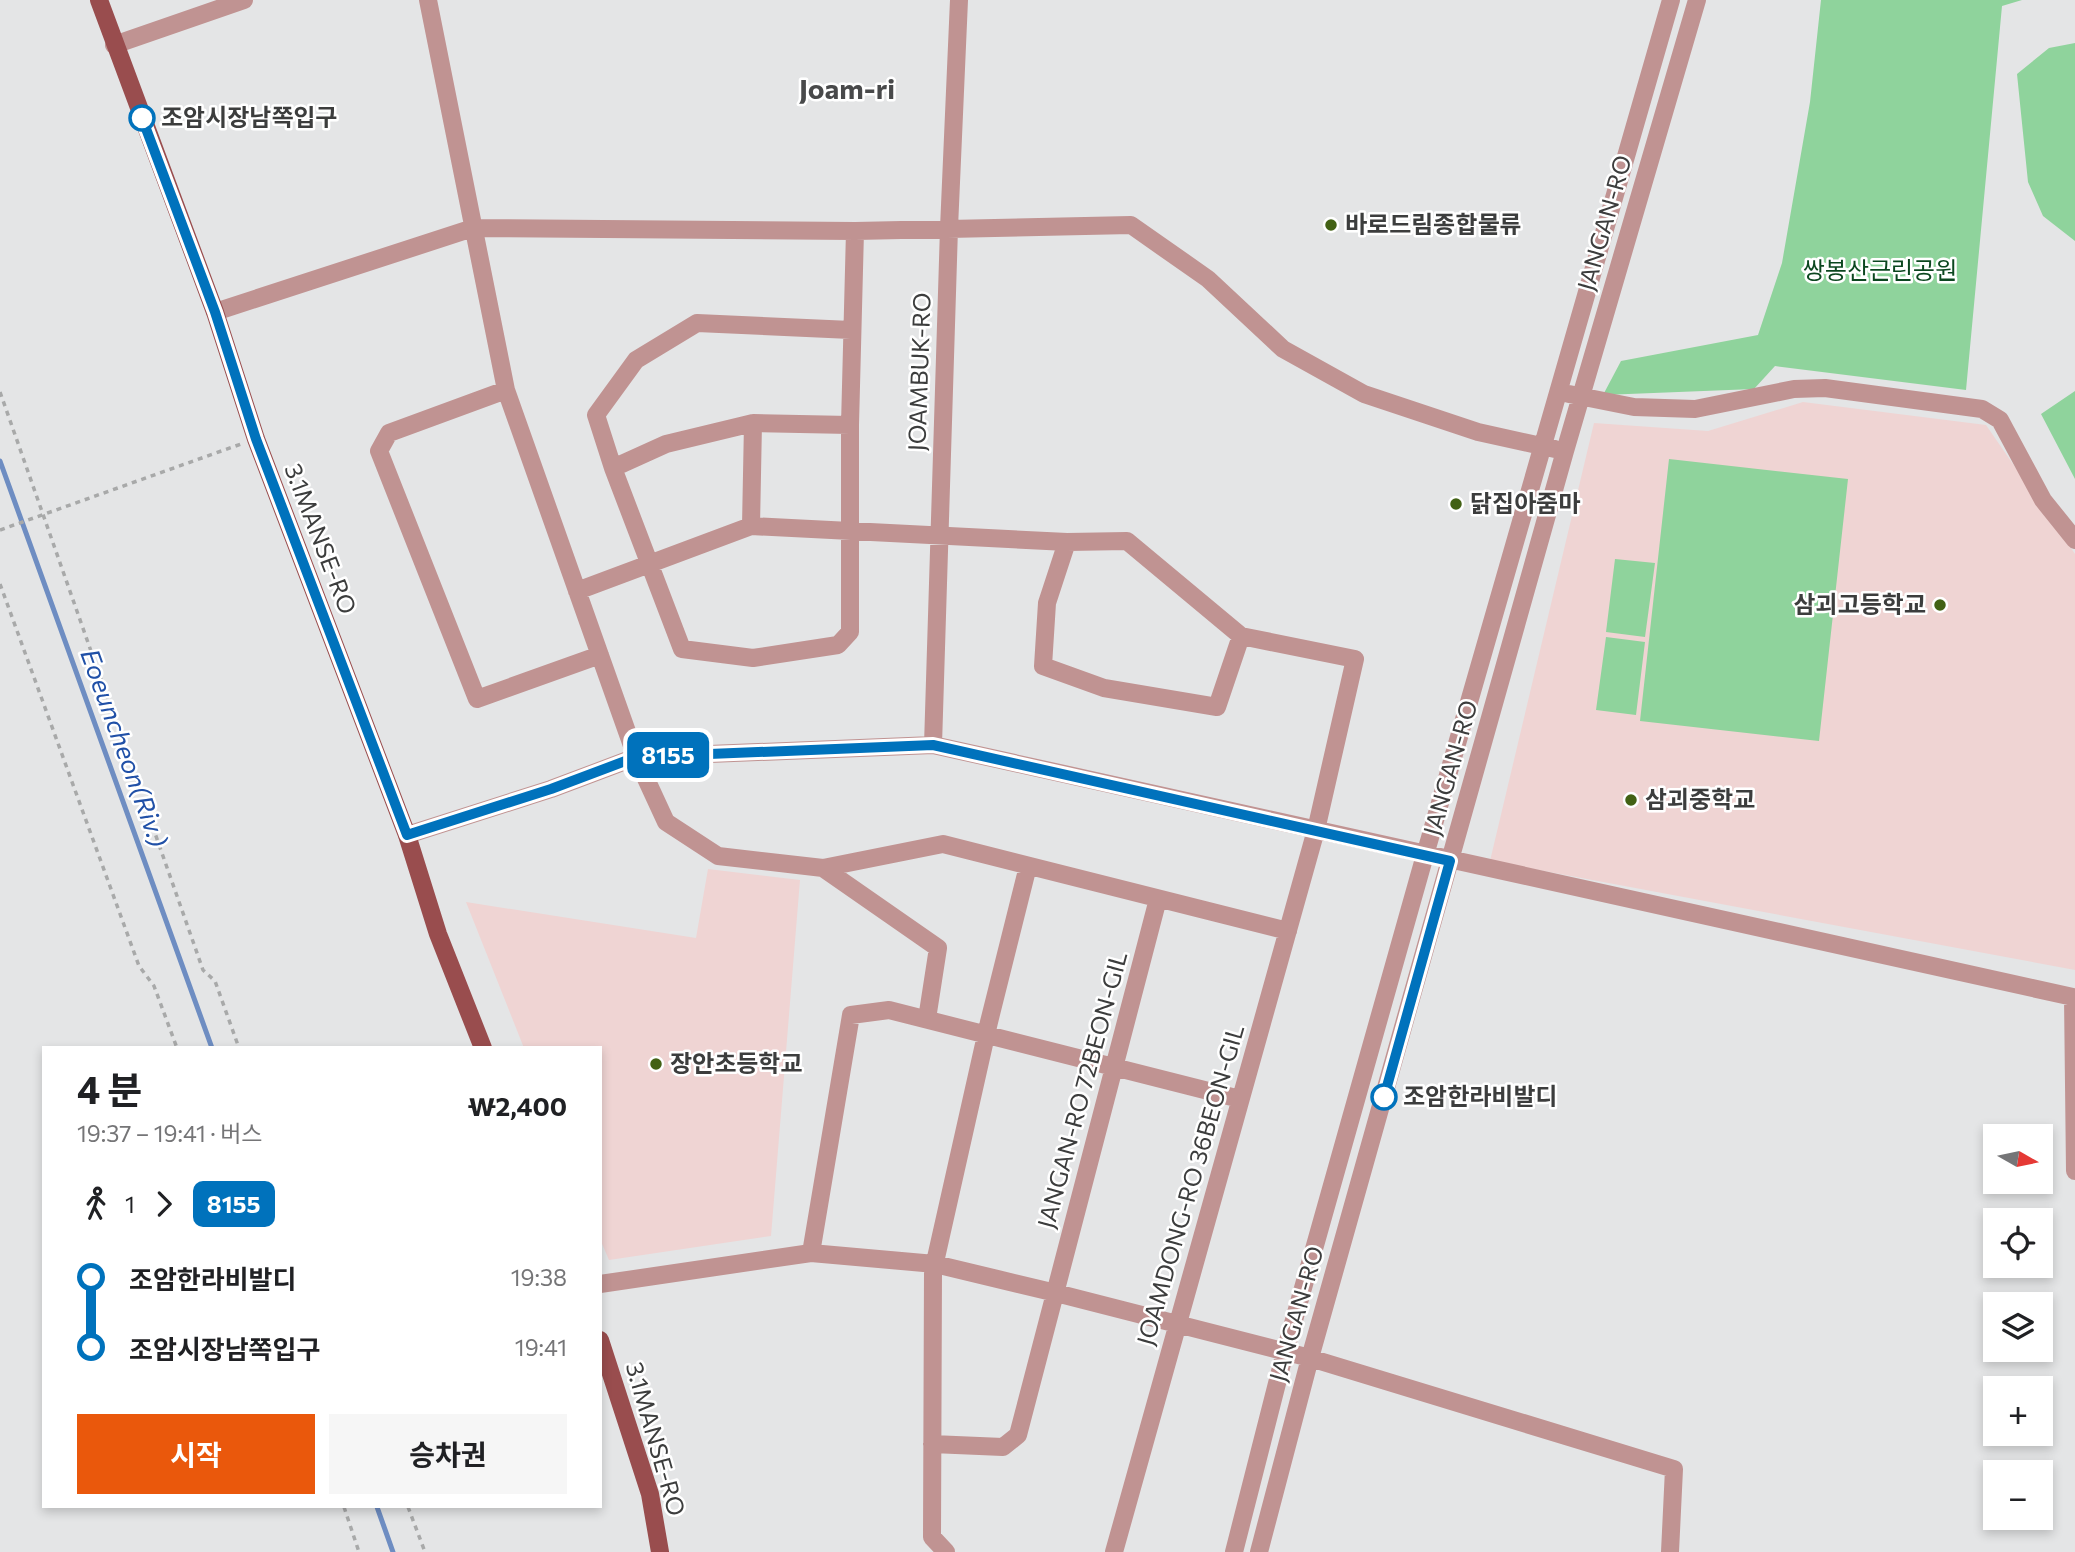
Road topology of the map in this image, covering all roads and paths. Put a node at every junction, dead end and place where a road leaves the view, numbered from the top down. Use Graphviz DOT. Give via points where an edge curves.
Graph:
graph roads {
  1 [pos="99,0"];
  2 [pos="244,0"];
  3 [pos="428,0"];
  4 [pos="959,0"];
  5 [pos="1671,0"];
  6 [pos="1697,0"];
  7 [pos="114,44"];
  8 [pos="473,228"];
  9 [pos="948,228"];
  10 [pos="855,231"];
  11 [pos="215,312"];
  12 [pos="851,330"];
  13 [pos="506,390"];
  14 [pos="1559,391"];
  15 [pos="0,392"];
  16 [pos="1581,397"];
  17 [pos="753,422"];
  18 [pos="850,425"];
  19 [pos="256,439"];
  20 [pos="1543,446"];
  21 [pos="1565,451"];
  22 [pos="613,468"];
  23 [pos="43,515"];
  24 [pos="751,526"];
  25 [pos="0,530"];
  26 [pos="848,531"];
  27 [pos="939,535"];
  28 [pos="2075,540"];
  29 [pos="1068,542"];
  30 [pos="651,565"];
  31 [pos="0,584"];
  32 [pos="577,591"];
  33 [pos="1241,636"];
  34 [pos="600,655"];
  35 [pos="933,745"];
  36 [pos="636,757"];
  37 [pos="1316,830"];
  38 [pos="407,835"];
  39 [pos="1425,855"];
  40 [pos="1450,861"];
  41 [pos="1028,866"];
  42 [pos="823,868"];
  43 [pos="1158,899"];
  44 [pos="1287,931"];
  45 [pos="927,1019"];
  46 [pos="986,1034"];
  47 [pos="176,1046"];
  48 [pos="238,1046"];
  49 [pos="482,1046"];
  50 [pos="1115,1067"];
  51 [pos="2074,1083"];
  52 [pos="1240,1099"];
  53 [pos="2075,1171"];
  54 [pos="811,1253"];
  55 [pos="935,1264"];
  56 [pos="602,1284"];
  57 [pos="1056,1293"];
  58 [pos="1177,1326"];
  59 [pos="602,1346"];
  60 [pos="1285,1352"];
  61 [pos="1310,1359"];
  62 [pos="932,1444"];
  63 [pos="344,1508"];
  64 [pos="408,1508"];
  65 [pos="931,1545"];
  66 [pos="662,1549"];
  67 [pos="359,1552"];
  68 [pos="425,1552"];
  69 [pos="946,1552"];
  70 [pos="1114,1552"];
  71 [pos="1234,1552"];
  72 [pos="1259,1552"];
  73 [pos="1670,1552"];
  1 -- 7 [label="main road"];
  2 -- 7 [label="street"];
  3 -- 8 [label="street"];
  4 -- 9 [label="street, JOAMBUK-RO"];
  5 -- 14 [label="street, JANGAN-RO"];
  6 -- 16 [label="street, JANGAN-RO"];
  7 -- 11 [label="main road, 3.1MANSE-RO"];
  8 -- 10 [label="street"];
  8 -- 11 [label="street"];
  8 -- 13 [label="street"];
  9 -- 10 [label="street"];
  9 -- 20 [label="street" via="1131,225 1208,279 1283,349 1364,394 1478,432"];
  9 -- 27 [label="street, JOAMBUK-RO"];
  10 -- 12 [label="street"];
  11 -- 19 [label="main road, 3.1MANSE-RO"];
  12 -- 18 [label="street"];
  12 -- 22 [label="street" via="697,323 636,360 596,415"];
  13 -- 32 [label="street"];
  13 -- 34 [label="street" via="388,433 379,451 477,698"];
  14 -- 16 [label="street"];
  14 -- 20 [label="street, JANGAN-RO"];
  15 -- 23 [label="path"];
  16 -- 21 [label="street, JANGAN-RO"];
  16 -- 28 [label="street" via="1634,407 1695,409 1794,388 1825,388 1982,409 2000,420 2043,500"];
  17 -- 18 [label="street"];
  17 -- 22 [label="street" via="666,444"];
  17 -- 24 [label="street"];
  18 -- 26 [label="street"];
  19 -- 23 [label="path"];
  19 -- 38 [label="main road, 3.1MANSE-RO"];
  20 -- 21 [label="street"];
  20 -- 39 [label="street, JANGAN-RO"];
  21 -- 40 [label="street, JANGAN-RO"];
  22 -- 30 [label="street"];
  23 -- 25 [label="path"];
  23 -- 48 [label="path" via="204,970 215,981"];
  24 -- 26 [label="street"];
  24 -- 30 [label="street"];
  26 -- 27 [label="street"];
  26 -- 30 [label="street" via="850,632 838,645 753,658 682,649"];
  27 -- 29 [label="street"];
  27 -- 35 [label="street, JOAMBUK-RO"];
  29 -- 33 [label="street" via="1127,541"];
  29 -- 33 [label="street" via="1047,603 1043,666 1104,688 1217,707"];
  30 -- 32 [label="street"];
  31 -- 47 [label="path" via="139,965 154,986"];
  32 -- 34 [label="street"];
  33 -- 37 [label="street, JOAMDONG-RO 36BEON-GIL" via="1356,659"];
  34 -- 36 [label="street"];
  35 -- 36 [label="street"];
  35 -- 37 [label="street"];
  36 -- 38 [label="street"];
  36 -- 42 [label="street" via="666,821 718,856"];
  37 -- 39 [label="street"];
  37 -- 44 [label="street, JOAMDONG-RO 36BEON-GIL"];
  38 -- 49 [label="main road, 3.1MANSE-RO" via="438,934"];
  39 -- 40 [label="street"];
  39 -- 60 [label="street, JANGAN-RO"];
  40 -- 51 [label="street" via="2073,997"];
  40 -- 61 [label="street, JANGAN-RO"];
  41 -- 42 [label="street" via="943,844"];
  41 -- 43 [label="street"];
  41 -- 46 [label="street"];
  42 -- 45 [label="street" via="938,948"];
  43 -- 44 [label="street"];
  43 -- 50 [label="street, JANGAN-RO 72BEON-GIL"];
  44 -- 52 [label="street, JOAMDONG-RO 36BEON-GIL"];
  45 -- 46 [label="street"];
  45 -- 54 [label="street" via="889,1010 851,1015"];
  46 -- 50 [label="street"];
  46 -- 55 [label="street"];
  50 -- 52 [label="street"];
  50 -- 57 [label="street, JANGAN-RO 72BEON-GIL"];
  51 -- 53 [label="street"];
  52 -- 58 [label="street, JOAMDONG-RO 36BEON-GIL"];
  54 -- 55 [label="street"];
  54 -- 56 [label="street"];
  55 -- 57 [label="street"];
  55 -- 62 [label="street"];
  57 -- 58 [label="street"];
  57 -- 62 [label="street, JANGAN-RO 72BEON-GIL" via="1018,1435 1003,1447"];
  58 -- 60 [label="street"];
  58 -- 70 [label="street, JOAMDONG-RO 36BEON-GIL"];
  59 -- 66 [label="main road, 3.1MANSE-RO" via="650,1494"];
  60 -- 61 [label="street"];
  60 -- 71 [label="street, JANGAN-RO"];
  61 -- 72 [label="street, JANGAN-RO"];
  61 -- 73 [label="street" via="1674,1469"];
  62 -- 65 [label="street"];
  63 -- 67 [label="path"];
  64 -- 68 [label="path"];
  65 -- 69 [label="street"];
}
